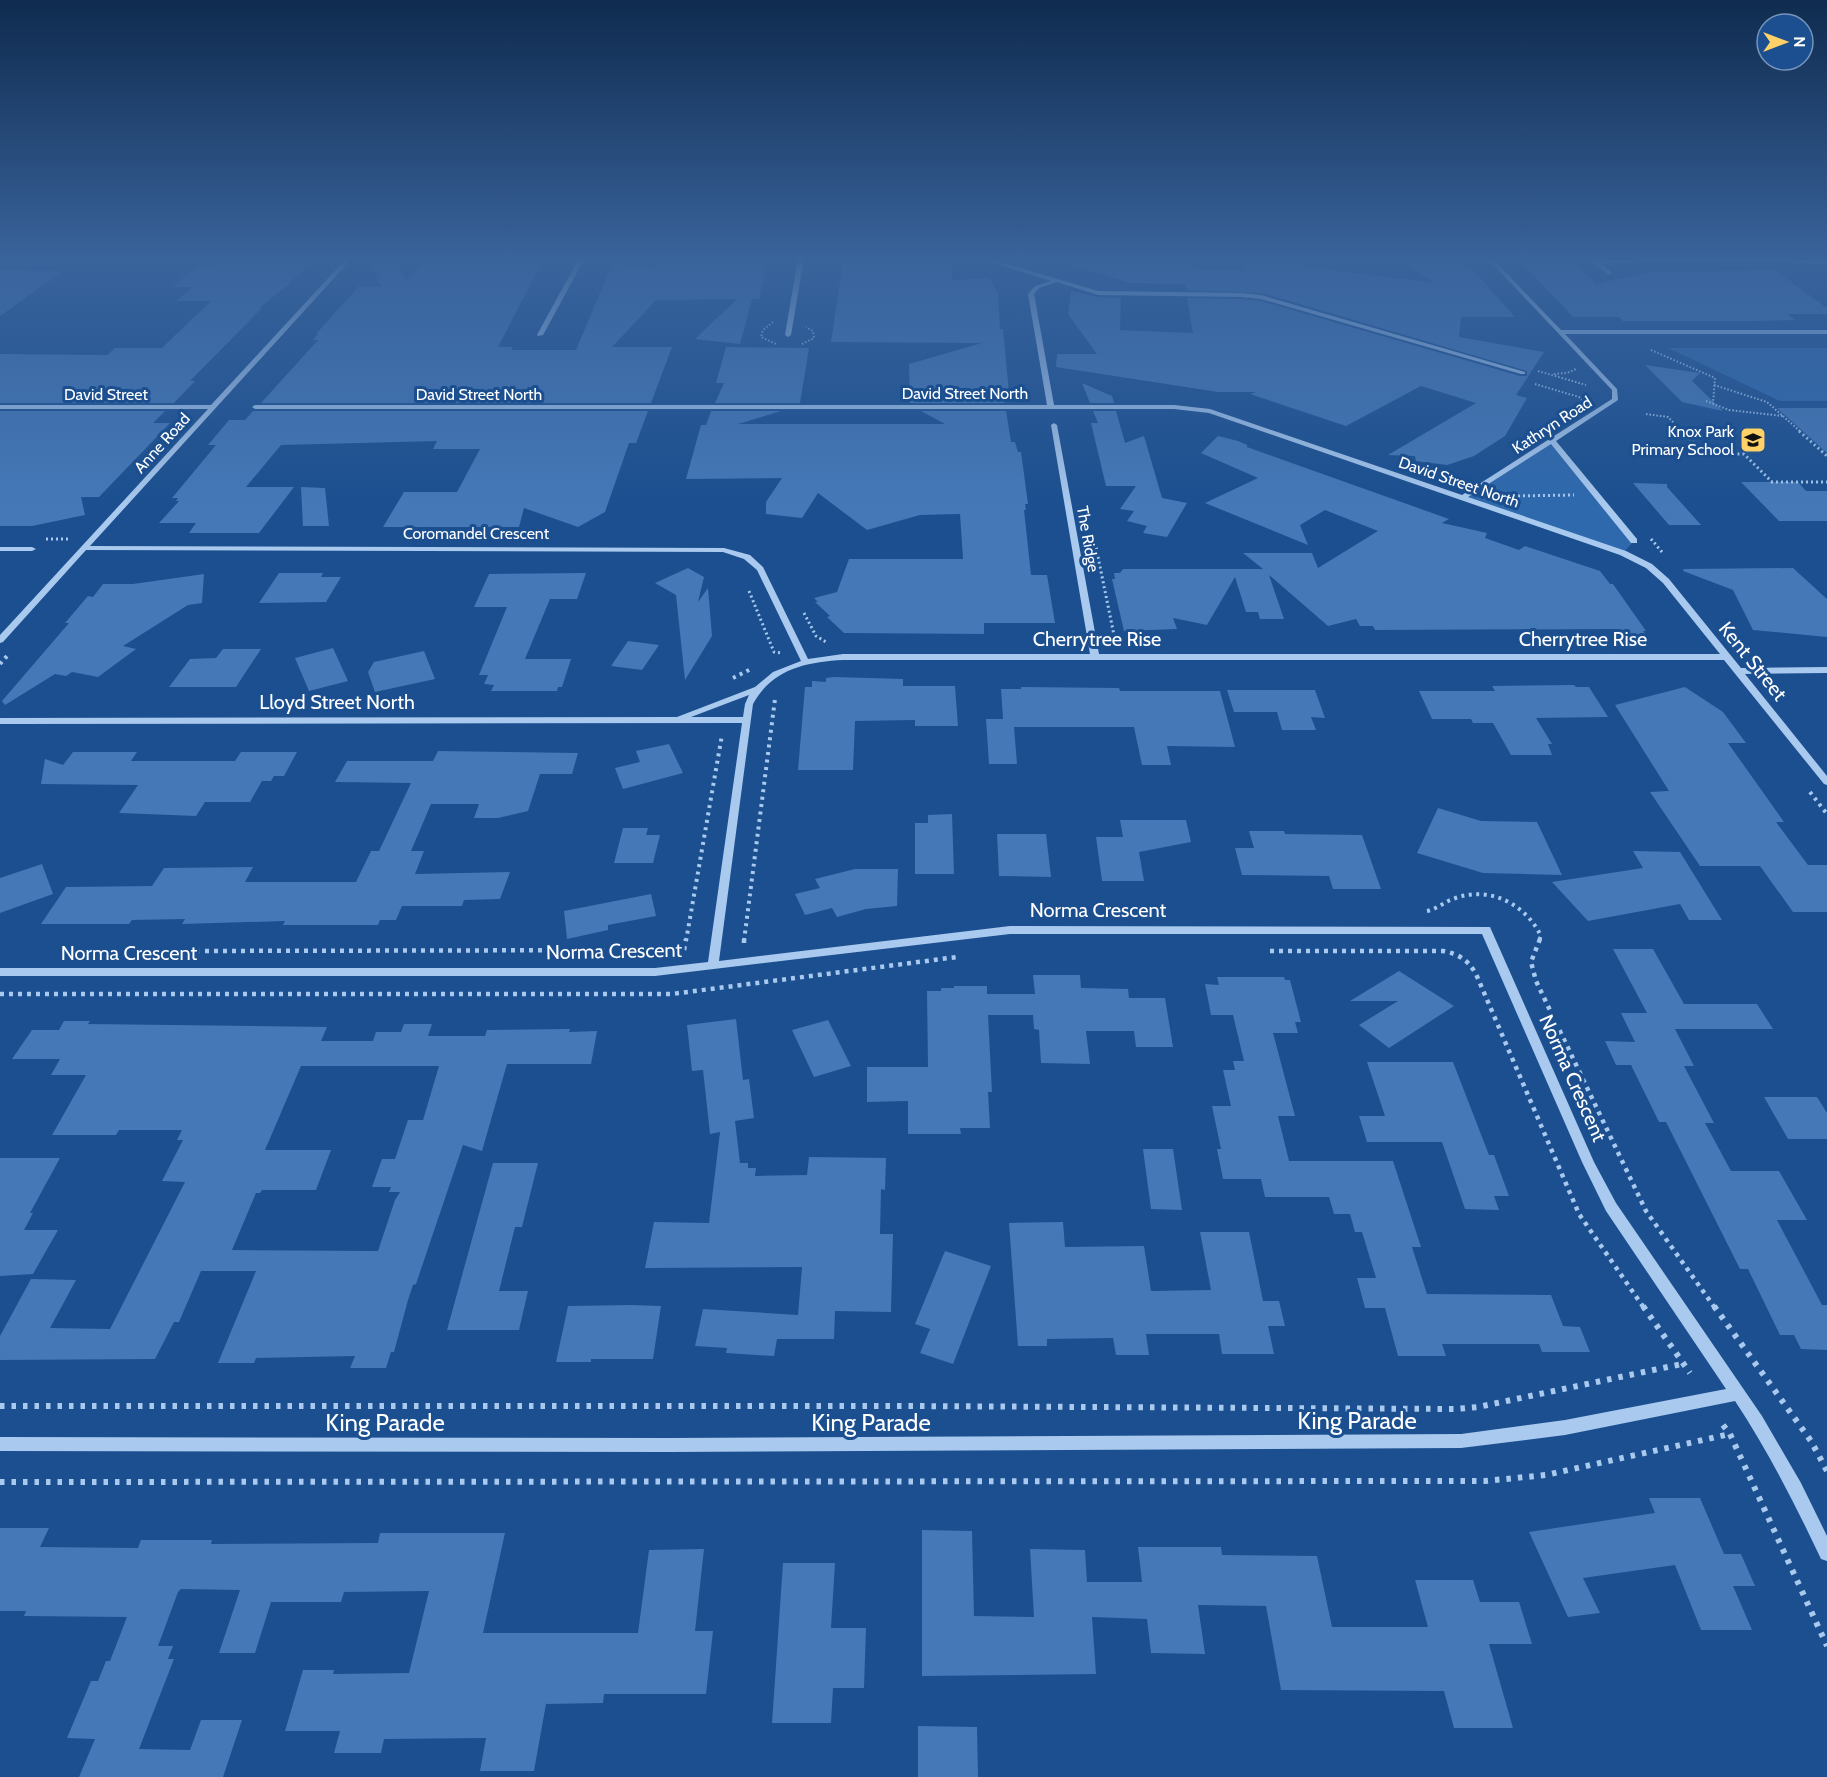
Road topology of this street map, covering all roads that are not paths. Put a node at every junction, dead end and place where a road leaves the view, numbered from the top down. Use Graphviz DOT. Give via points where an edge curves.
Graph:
graph roads {
  1 [pos="273,341"];
  2 [pos="1039,341"];
  3 [pos="1410,341"];
  4 [pos="1568,341"];
  5 [pos="1523,374"];
  6 [pos="0,407"];
  7 [pos="212,407"];
  8 [pos="255,407"];
  9 [pos="1051,407"];
  10 [pos="1054,425"];
  11 [pos="1552,441"];
  12 [pos="1462,498"];
  13 [pos="1634,540"];
  14 [pos="84,548"];
  15 [pos="0,549"];
  16 [pos="32,549"];
  17 [pos="1648,566"];
  18 [pos="0,640"];
  19 [pos="1095,657"];
  20 [pos="1727,657"];
  21 [pos="805,661"];
  22 [pos="1827,670"];
  23 [pos="1738,671"];
  24 [pos="757,689"];
  25 [pos="675,720"];
  26 [pos="747,720"];
  27 [pos="0,721"];
  28 [pos="1827,782"];
  29 [pos="713,966"];
  30 [pos="0,972"];
  31 [pos="1738,1393"];
  32 [pos="0,1444"];
  33 [pos="1827,1553"];
  1 -- 7 [label="street, Anne Road"];
  2 -- 9 [label="street"];
  3 -- 5 [label="street"];
  4 -- 11 [label="street, Kathryn Road" via="1615,390 1616,396"];
  6 -- 7 [label="street, David Street"];
  7 -- 14 [label="street, Anne Road"];
  8 -- 9 [label="street, David Street North"];
  9 -- 12 [label="street, David Street North" via="1174,407 1210,411"];
  10 -- 19 [label="street, The Ridge"];
  11 -- 12 [label="street, Kathryn Road"];
  11 -- 13 [label="street"];
  12 -- 17 [label="street, David Street North"];
  14 -- 18 [label="street, Anne Road"];
  14 -- 21 [label="street, Coromandel Crescent" via="724,550 747,557 760,569"];
  15 -- 16 [label="street"];
  17 -- 20 [label="street, Kent Street" via="1666,581"];
  19 -- 20 [label="street, Cherrytree Rise"];
  19 -- 21 [label="street, Cherrytree Rise" via="843,657"];
  20 -- 23 [label="street, Kent Street"];
  21 -- 24 [label="street, Cherrytree Rise" via="780,672"];
  22 -- 23 [label="street"];
  23 -- 28 [label="street, Kent Street"];
  24 -- 25 [label="street, Lloyd Street North"];
  24 -- 26 [label="street" via="749,704"];
  25 -- 26 [label="street, Lloyd Street North"];
  25 -- 27 [label="street, Lloyd Street North"];
  26 -- 29 [label="street"];
  29 -- 30 [label="street, Norma Crescent" via="655,972"];
  29 -- 31 [label="street, Norma Crescent" via="1010,930 1486,930 1611,1207"];
  31 -- 32 [label="street, King Parade" via="1553,1430 1461,1441"];
  31 -- 33 [label="street, Norma Crescent" via="1778,1456"];
}
